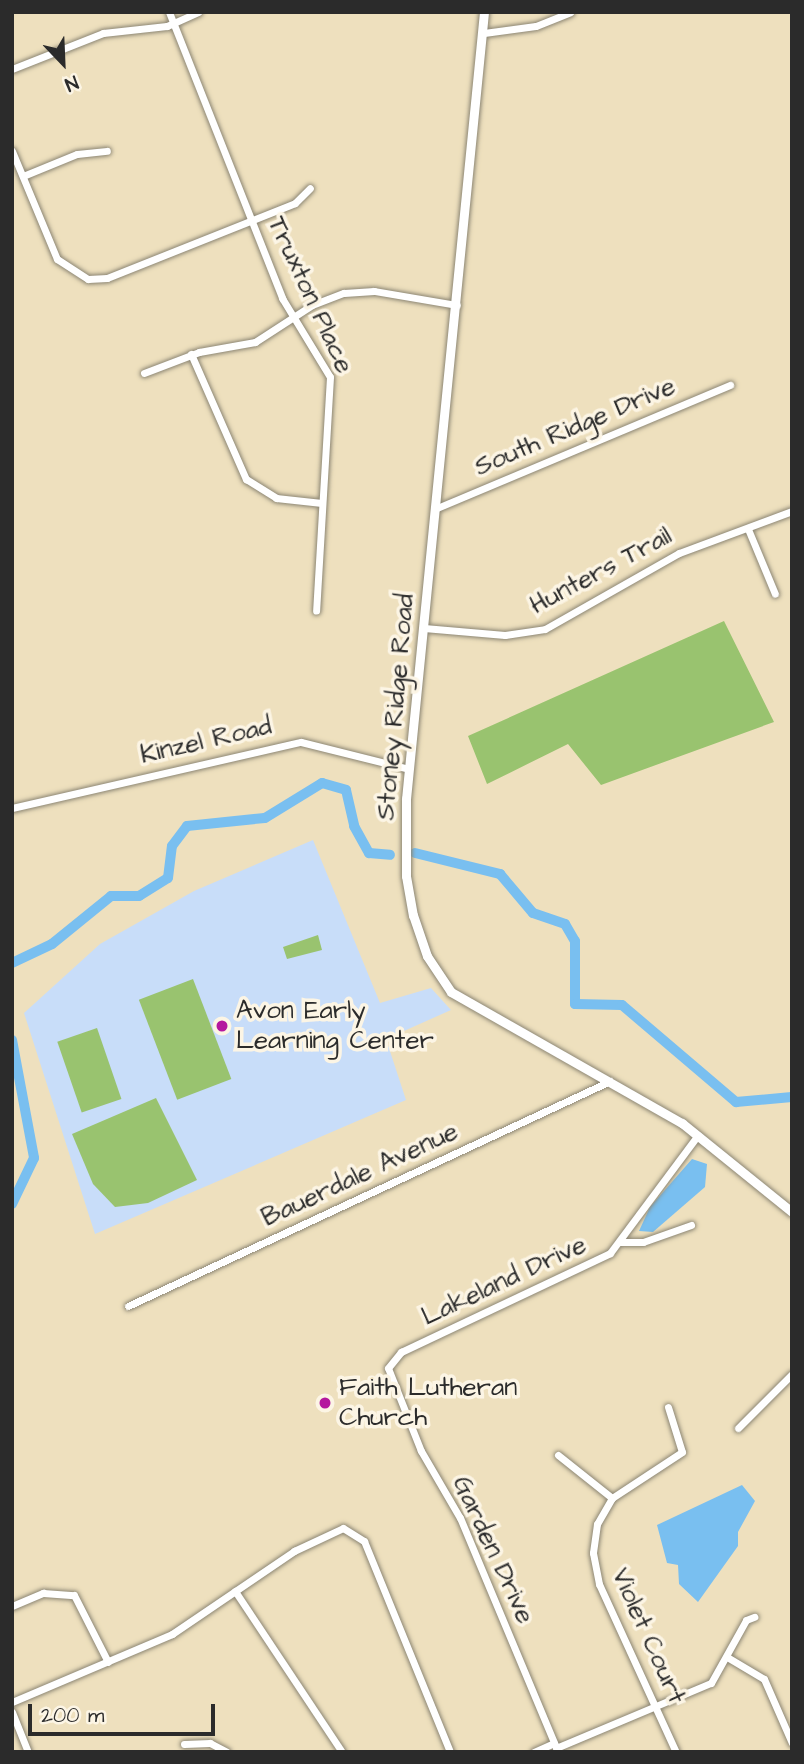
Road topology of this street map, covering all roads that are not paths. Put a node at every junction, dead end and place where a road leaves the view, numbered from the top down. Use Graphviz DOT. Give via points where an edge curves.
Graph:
graph roads {
  1 [pos="169,12"];
  2 [pos="198,12"];
  3 [pos="484,12"];
  4 [pos="570,12"];
  5 [pos="174,24"];
  6 [pos="484,33"];
  7 [pos="12,69"];
  8 [pos="12,151"];
  9 [pos="107,152"];
  10 [pos="23,176"];
  11 [pos="310,188"];
  12 [pos="252,221"];
  13 [pos="458,301"];
  14 [pos="293,318"];
  15 [pos="191,354"];
  16 [pos="144,373"];
  17 [pos="730,385"];
  18 [pos="322,503"];
  19 [pos="437,508"];
  20 [pos="792,511"];
  21 [pos="748,529"];
  22 [pos="775,594"];
  23 [pos="316,611"];
  24 [pos="424,628"];
  25 [pos="409,769"];
  26 [pos="12,808"];
  27 [pos="610,1082"];
  28 [pos="698,1135"];
  29 [pos="792,1212"];
  30 [pos="691,1225"];
  31 [pos="619,1242"];
  32 [pos="128,1306"];
  33 [pos="388,1368"];
  34 [pos="792,1374"];
  35 [pos="668,1407"];
  36 [pos="738,1428"];
  37 [pos="558,1455"];
  38 [pos="612,1498"];
  39 [pos="235,1591"];
  40 [pos="12,1606"];
  41 [pos="754,1617"];
  42 [pos="727,1657"];
  43 [pos="108,1662"];
  44 [pos="12,1702"];
  45 [pos="656,1706"];
  46 [pos="12,1712"];
  47 [pos="792,1743"];
  48 [pos="184,1744"];
  49 [pos="556,1748"];
  50 [pos="28,1752"];
  51 [pos="227,1752"];
  52 [pos="342,1752"];
  53 [pos="450,1752"];
  54 [pos="534,1752"];
  55 [pos="676,1752"];
  1 -- 5 [label="street, Truxton Place"];
  2 -- 5 [label="street"];
  3 -- 6 [label="street, Stoney Ridge Road"];
  4 -- 6 [label="street" via="536,26"];
  5 -- 7 [label="street" via="103,33"];
  5 -- 12 [label="street, Truxton Place"];
  6 -- 13 [label="street, Stoney Ridge Road"];
  8 -- 10 [label="street"];
  9 -- 10 [label="street" via="77,154"];
  10 -- 12 [label="street" via="57,260 88,279"];
  11 -- 12 [label="street" via="295,203"];
  12 -- 14 [label="street, Truxton Place"];
  13 -- 14 [label="street" via="355,291 322,300"];
  13 -- 19 [label="street, Stoney Ridge Road"];
  14 -- 15 [label="street" via="255,342"];
  14 -- 18 [label="street, Truxton Place" via="331,384"];
  15 -- 16 [label="street"];
  15 -- 18 [label="street" via="246,479 276,498"];
  17 -- 19 [label="street, South Ridge Drive"];
  18 -- 23 [label="street, Truxton Place"];
  19 -- 24 [label="street, Stoney Ridge Road"];
  20 -- 21 [label="street, Hunters Trail"];
  21 -- 22 [label="street"];
  21 -- 24 [label="street, Hunters Trail" via="679,553 545,629 505,635"];
  24 -- 25 [label="street, Stoney Ridge Road"];
  25 -- 26 [label="street, Kinzel Road" via="301,742"];
  25 -- 27 [label="street, Stoney Ridge Road" via="409,895 442,981"];
  27 -- 28 [label="street, Stoney Ridge Road"];
  27 -- 32 [label="street, Bauerdale Avenue"];
  28 -- 29 [label="street, Stoney Ridge Road"];
  28 -- 31 [label="street, Lakeland Drive"];
  30 -- 31 [label="street, Lakeland Drive" via="648,1241"];
  31 -- 33 [label="street, Lakeland Drive" via="606,1256 401,1352"];
  33 -- 49 [label="street, Garden Drive" via="421,1451 460,1518"];
  34 -- 36 [label="street"];
  35 -- 38 [label="street" via="683,1443 680,1456 632,1479"];
  37 -- 38 [label="street"];
  38 -- 45 [label="street, Violet Court" via="595,1531 594,1568"];
  39 -- 43 [label="street" via="172,1634"];
  39 -- 52 [label="street"];
  39 -- 53 [label="street" via="323,1535 354,1532 366,1547"];
  40 -- 43 [label="street" via="43,1593 74,1595"];
  41 -- 42 [label="street" via="746,1620"];
  42 -- 45 [label="street" via="711,1683"];
  42 -- 47 [label="street" via="764,1679"];
  43 -- 44 [label="street"];
  45 -- 49 [label="street"];
  45 -- 55 [label="street, Violet Court"];
  46 -- 50 [label="street"];
  48 -- 51 [label="street" via="210,1743"];
  49 -- 54 [label="street"];
}
